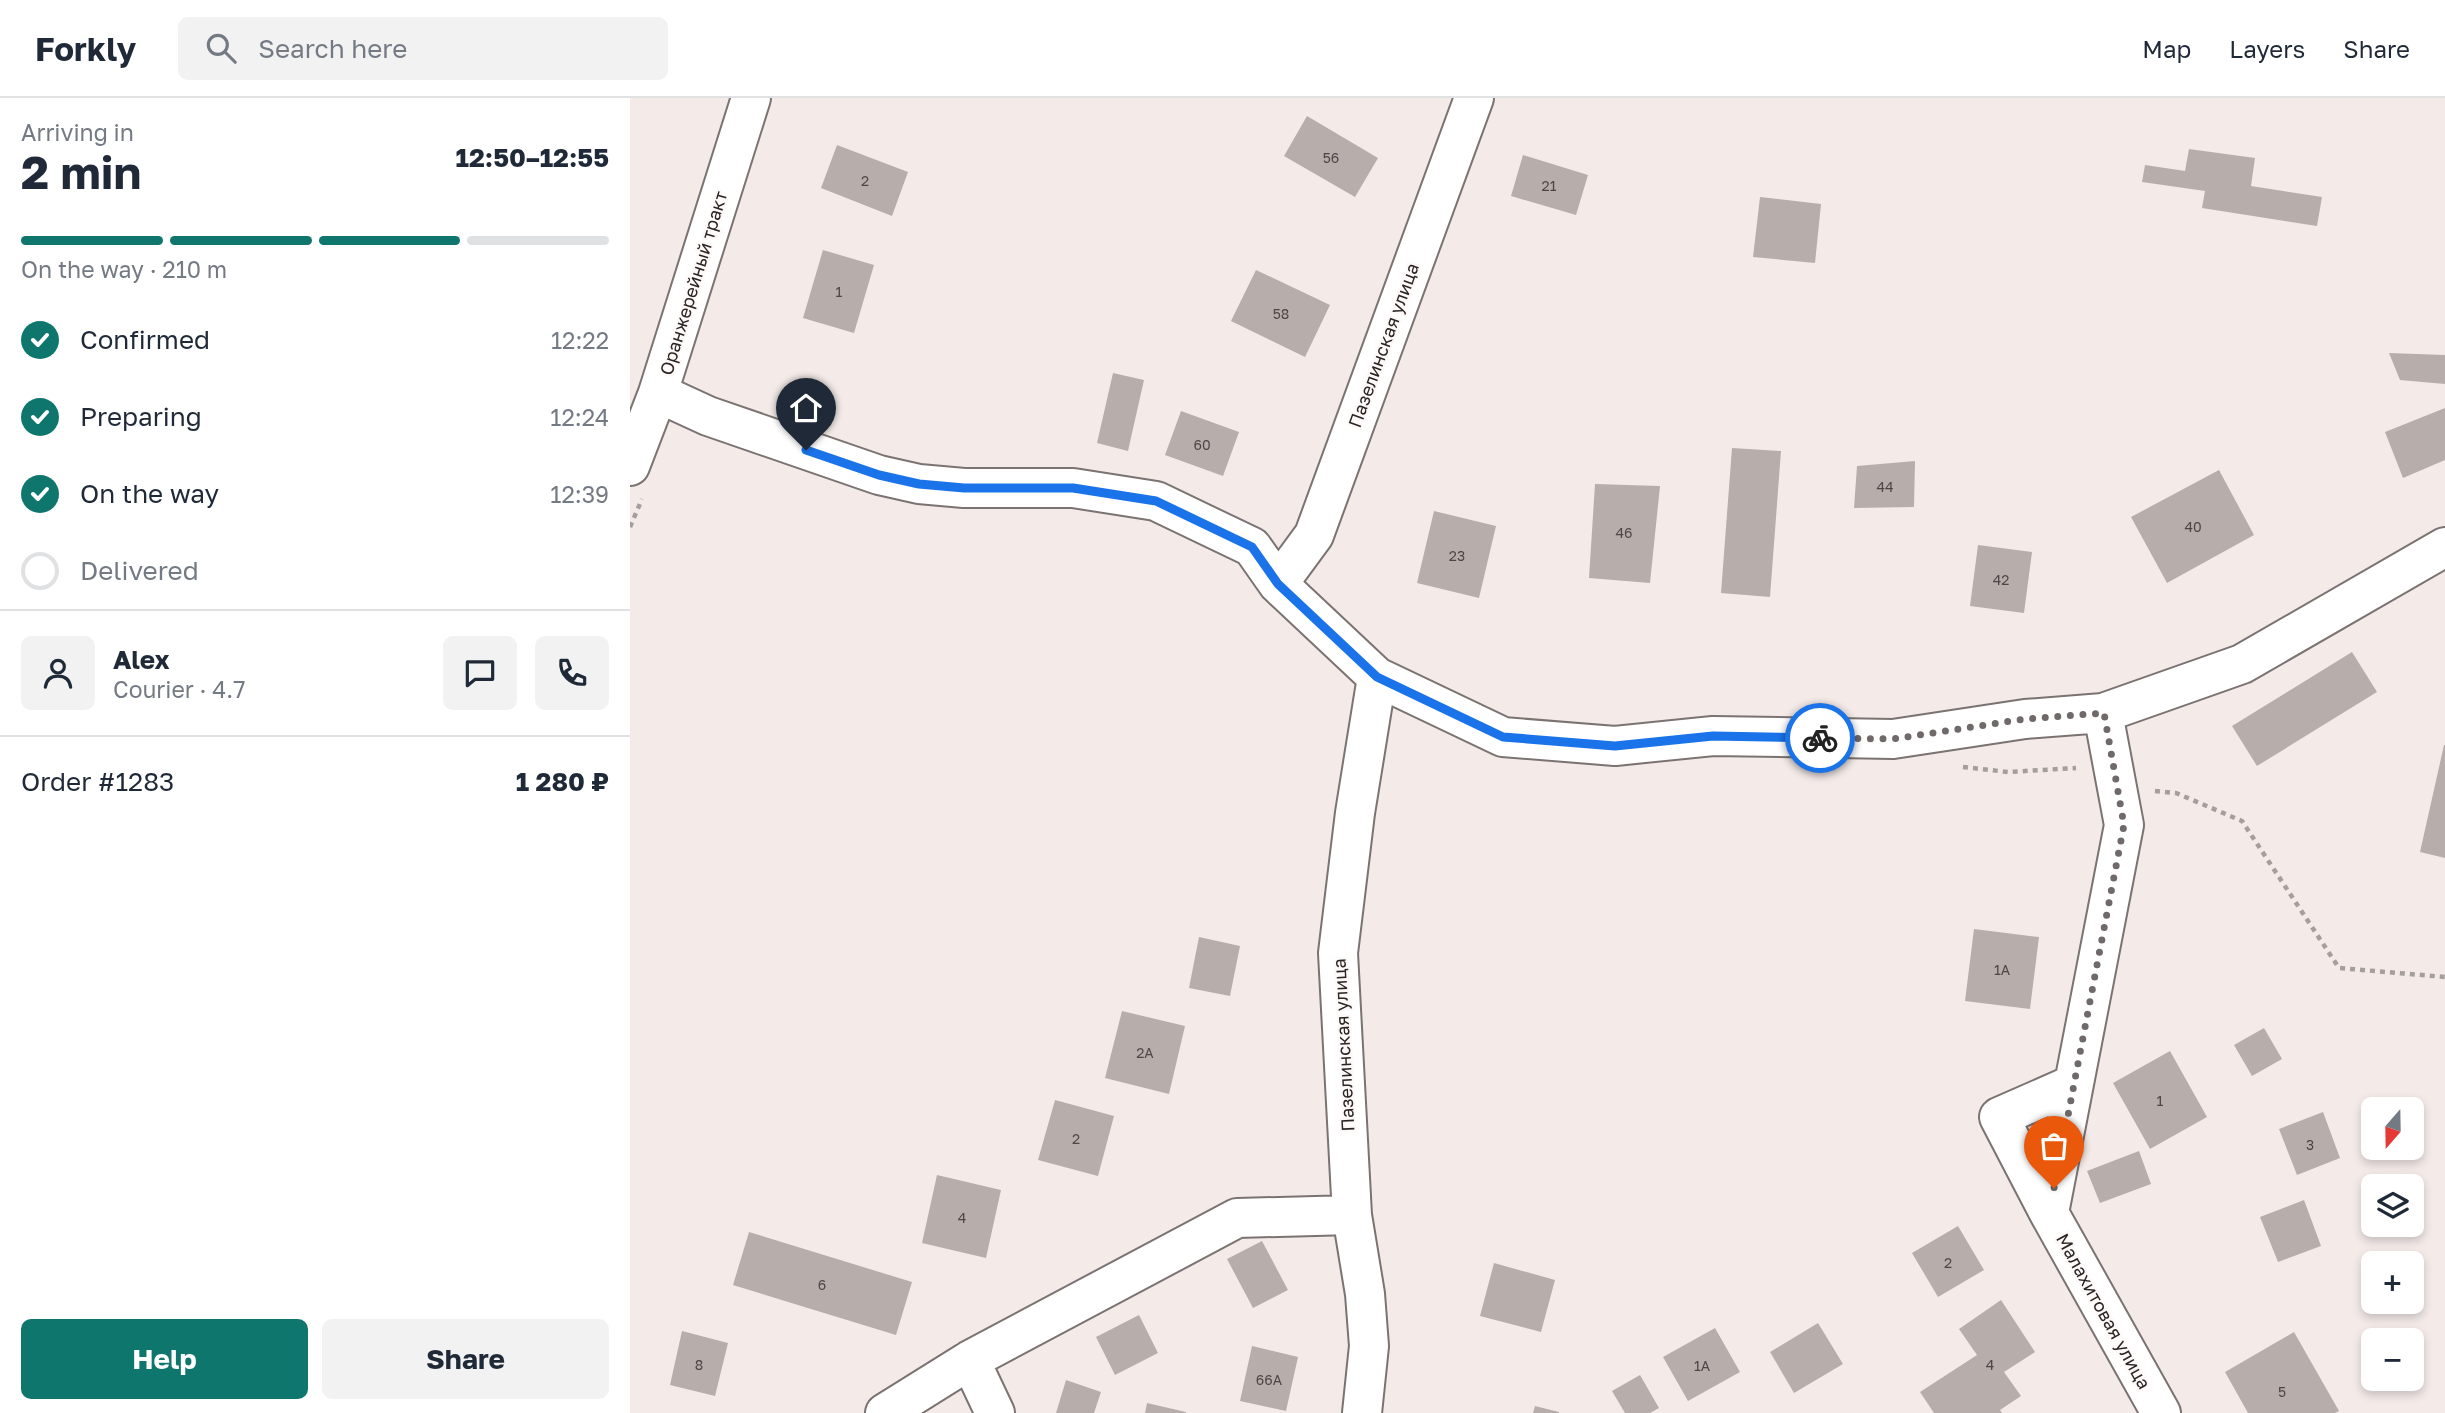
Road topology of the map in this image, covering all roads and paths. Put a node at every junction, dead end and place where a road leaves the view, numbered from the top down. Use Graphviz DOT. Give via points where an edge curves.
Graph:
graph roads {
  1 [pos="751,98"];
  2 [pos="1474,98"];
  3 [pos="658,393"];
  4 [pos="630,466"];
  5 [pos="2445,547"];
  6 [pos="1278,584"];
  7 [pos="1377,677"];
  8 [pos="2104,713"];
  9 [pos="1953,766"];
  10 [pos="2116,786"];
  11 [pos="2445,977"];
  12 [pos="2074,1084"];
  13 [pos="2049,1213"];
  14 [pos="1352,1215"];
  15 [pos="970,1360"];
  16 [pos="885,1413"];
  17 [pos="995,1413"];
  18 [pos="1362,1413"];
  19 [pos="2161,1413"];
  1 -- 3 [label="street, Оранжерейный тракт"];
  2 -- 6 [label="street, Пазелинская улица" via="1314,535"];
  3 -- 4 [label="street, Оранжерейный тракт"];
  3 -- 6 [label="street" via="708,416 879,475 919,484 1073,488 1156,501 1252,547"];
  5 -- 8 [label="street" via="2242,664"];
  6 -- 7 [label="street"];
  7 -- 8 [label="street" via="1503,737 1615,746 1713,736 1893,739 2025,719"];
  7 -- 14 [label="street, Пазелинская улица" via="1338,953"];
  8 -- 10 [label="street, Малахитовая улица"];
  9 -- 10 [label="path" via="2008,772 2090,767"];
  10 -- 11 [label="path" via="2176,793 2242,821 2339,968"];
  10 -- 12 [label="street, Малахитовая улица" via="2124,825"];
  12 -- 13 [label="street, Малахитовая улица"];
  12 -- 13 [label="street" via="1999,1117"];
  13 -- 19 [label="street, Малахитовая улица"];
  14 -- 15 [label="street" via="1237,1218"];
  14 -- 18 [label="street, Пазелинская улица" via="1369,1346"];
  15 -- 16 [label="street"];
  15 -- 17 [label="street"];
}
